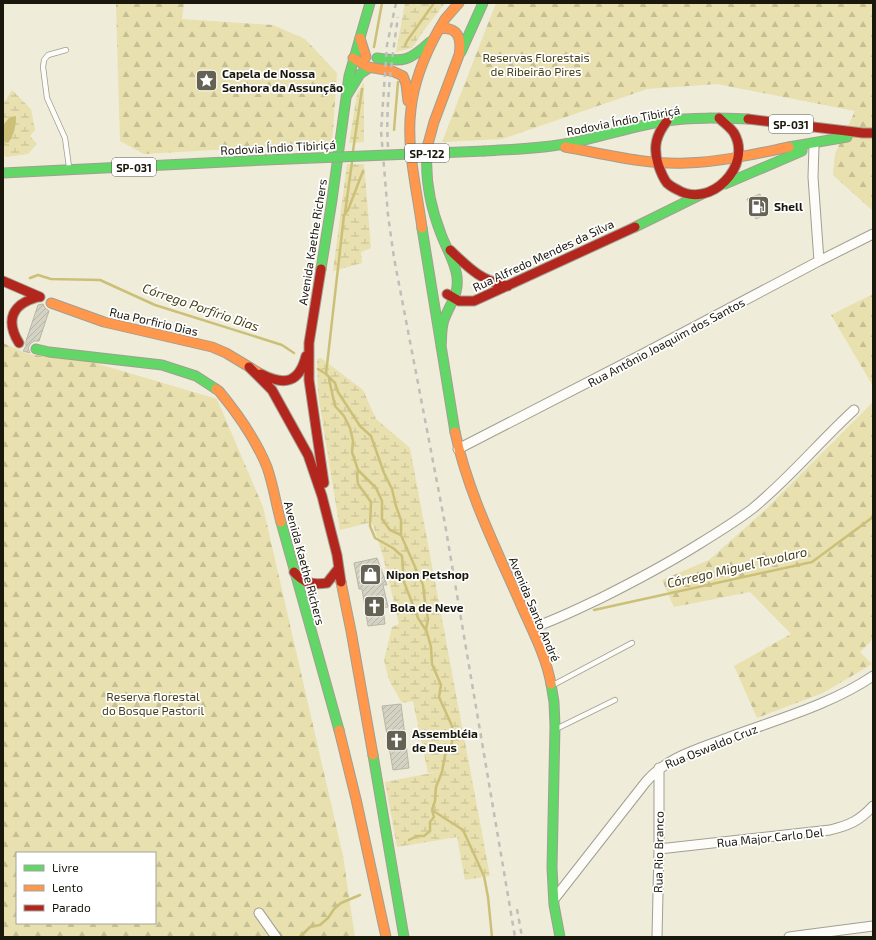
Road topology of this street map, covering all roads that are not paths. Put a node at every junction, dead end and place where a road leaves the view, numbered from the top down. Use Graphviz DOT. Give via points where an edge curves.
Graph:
graph roads {
  1 [pos="370,3"];
  2 [pos="459,3"];
  3 [pos="483,3"];
  4 [pos="439,29"];
  5 [pos="360,38"];
  6 [pos="433,40"];
  7 [pos="66,50"];
  8 [pos="366,57"];
  9 [pos="353,58"];
  10 [pos="458,60"];
  11 [pos="369,68"];
  12 [pos="346,97"];
  13 [pos="719,118"];
  14 [pos="667,121"];
  15 [pos="410,122"];
  16 [pos="863,133"];
  17 [pos="873,133"];
  18 [pos="737,136"];
  19 [pos="832,140"];
  20 [pos="655,144"];
  21 [pos="554,146"];
  22 [pos="814,146"];
  23 [pos="800,152"];
  24 [pos="739,156"];
  25 [pos="633,159"];
  26 [pos="718,160"];
  27 [pos="658,162"];
  28 [pos="686,163"];
  29 [pos="69,171"];
  30 [pos="3,174"];
  31 [pos="813,177"];
  32 [pos="667,185"];
  33 [pos="721,186"];
  34 [pos="702,194"];
  35 [pos="664,205"];
  36 [pos="654,218"];
  37 [pos="873,234"];
  38 [pos="448,249"];
  39 [pos="819,261"];
  40 [pos="456,272"];
  41 [pos="428,273"];
  42 [pos="3,281"];
  43 [pos="508,286"];
  44 [pos="455,301"];
  45 [pos="51,303"];
  46 [pos="3,335"];
  47 [pos="309,343"];
  48 [pos="441,347"];
  49 [pos="36,349"];
  50 [pos="249,367"];
  51 [pos="854,410"];
  52 [pos="458,449"];
  53 [pos="332,534"];
  54 [pos="338,569"];
  55 [pos="294,572"];
  56 [pos="532,628"];
  57 [pos="632,643"];
  58 [pos="873,676"];
  59 [pos="551,686"];
  60 [pos="615,700"];
  61 [pos="555,730"];
  62 [pos="659,768"];
  63 [pos="873,806"];
  64 [pos="659,849"];
  65 [pos="554,900"];
  66 [pos="259,913"];
  67 [pos="873,926"];
  68 [pos="276,937"];
  69 [pos="386,937"];
  70 [pos="404,937"];
  71 [pos="560,937"];
  72 [pos="656,937"];
  73 [pos="789,937"];
  1 -- 5 [label="main road, Avenida Kaethe Richers"];
  2 -- 4 [label="main road, SP-122"];
  3 -- 10 [label="main road, SP-122"];
  4 -- 6 [label="main road, SP-122"];
  4 -- 10 [label="main road" via="451,29 460,37"];
  5 -- 8 [label="main road"];
  5 -- 9 [label="main road, Avenida Kaethe Richers"];
  6 -- 8 [label="main road" via="404,61"];
  6 -- 15 [label="main road, SP-122" via="418,76"];
  7 -- 29 [label="lane" via="48,56 43,67 48,98 66,138"];
  8 -- 9 [label="main road"];
  9 -- 11 [label="main road"];
  9 -- 12 [label="main road, Avenida Kaethe Richers"];
  10 -- 38 [label="main road, SP-122" via="435,120 426,167 432,206"];
  11 -- 12 [label="main road" via="360,74"];
  11 -- 15 [label="main road" via="395,72 403,76"];
  12 -- 47 [label="main road, Avenida Kaethe Richers"];
  13 -- 14 [label="main road, Rodovia Índio Tibiriçá / SP-031"];
  13 -- 16 [label="main road, Rodovia Índio Tibiriçá / SP-031"];
  13 -- 18 [label="main road"];
  14 -- 20 [label="main road" via="658,133"];
  14 -- 21 [label="main road, Rodovia Índio Tibiriçá / SP-031"];
  15 -- 41 [label="main road, SP-122"];
  16 -- 17 [label="main road, Rodovia Índio Tibiriçá / SP-031"];
  16 -- 19 [label="main road, Rodovia Índio Tibiriçá / SP-031"];
  18 -- 24 [label="main road"];
  18 -- 26 [label="main road" via="731,150"];
  19 -- 22 [label="main road, Rua Alfredo Mendes da Silva"];
  19 -- 24 [label="main road, Rodovia Índio Tibiriçá / SP-031"];
  20 -- 27 [label="main road"];
  20 -- 28 [label="main road" via="664,154"];
  21 -- 25 [label="main road, Rodovia Índio Tibiriçá / SP-031"];
  21 -- 29 [label="main road, Rodovia Índio Tibiriçá / SP-031, bridge"];
  22 -- 23 [label="main road, Rua Alfredo Mendes da Silva"];
  22 -- 31 [label="street"];
  23 -- 31 [label="street" via="808,160"];
  23 -- 33 [label="main road, Rua Alfredo Mendes da Silva"];
  24 -- 26 [label="main road, Rodovia Índio Tibiriçá / SP-031"];
  24 -- 33 [label="main road" via="736,168"];
  25 -- 27 [label="main road, Rodovia Índio Tibiriçá / SP-031"];
  25 -- 32 [label="main road" via="658,171"];
  26 -- 28 [label="main road, Rodovia Índio Tibiriçá / SP-031"];
  27 -- 28 [label="main road, Rodovia Índio Tibiriçá / SP-031"];
  27 -- 32 [label="main road"];
  29 -- 30 [label="main road, Rodovia Índio Tibiriçá / SP-031"];
  31 -- 39 [label="street"];
  32 -- 34 [label="main road" via="683,193"];
  33 -- 34 [label="main road, Rua Alfredo Mendes da Silva"];
  34 -- 36 [label="main road, Rua Alfredo Mendes da Silva"];
  35 -- 36 [label="main road, Rua Alfredo Mendes da Silva"];
  36 -- 43 [label="main road, Rua Alfredo Mendes da Silva"];
  37 -- 39 [label="street, Rua Antônio Joaquim dos Santos"];
  38 -- 40 [label="main road, SP-122"];
  38 -- 43 [label="main road" via="483,279"];
  39 -- 52 [label="street, Rua Antônio Joaquim dos Santos"];
  40 -- 41 [label="main road" via="453,279 443,281"];
  40 -- 44 [label="main road, SP-122"];
  41 -- 44 [label="main road"];
  41 -- 48 [label="main road, Avenida Santo André"];
  42 -- 46 [label="main road" via="39,297 21,302 11,318 14,336 22,344"];
  43 -- 44 [label="main road, Rua Alfredo Mendes da Silva" via="474,301"];
  44 -- 48 [label="main road, Avenida Santo André" via="444,321"];
  45 -- 50 [label="main road, Rua Porfirio Dias" via="109,324 206,345 232,356"];
  47 -- 50 [label="main road" via="302,370 291,380 277,381"];
  47 -- 53 [label="main road, Avenida Kaethe Richers" via="309,380"];
  48 -- 52 [label="main road, Avenida Santo André"];
  49 -- 55 [label="main road, Avenida Kaethe Richers" via="162,365 196,376 219,391 254,440 266,468"];
  50 -- 53 [label="main road, Avenida Kaethe Richers" via="272,390 308,455"];
  51 -- 56 [label="street" via="769,495 721,530 642,578 555,620"];
  52 -- 56 [label="main road, Avenida Santo André" via="477,503"];
  53 -- 54 [label="main road, Avenida Kaethe Richers"];
  54 -- 55 [label="main road" via="328,583 319,584 304,582"];
  54 -- 70 [label="main road, Avenida Kaethe Richers" via="352,631"];
  55 -- 69 [label="main road, Avenida Kaethe Richers" via="332,702"];
  56 -- 59 [label="main road, Avenida Santo André" via="543,654"];
  57 -- 59 [label="lane"];
  58 -- 62 [label="street, Rua Oswaldo Cruz" via="823,703 695,750"];
  59 -- 61 [label="main road, Avenida Santo André"];
  60 -- 61 [label="lane"];
  61 -- 65 [label="main road, Avenida Santo André"];
  62 -- 64 [label="street, Rua Rio Branco"];
  62 -- 65 [label="street, Rua Oswaldo Cruz"];
  63 -- 64 [label="street, Rua Major Carlo Del" via="865,815 850,824 830,830"];
  64 -- 72 [label="street, Rua Rio Branco"];
  65 -- 71 [label="main road, Avenida Santo André"];
  66 -- 68 [label="street"];
  67 -- 73 [label="street"];
}
